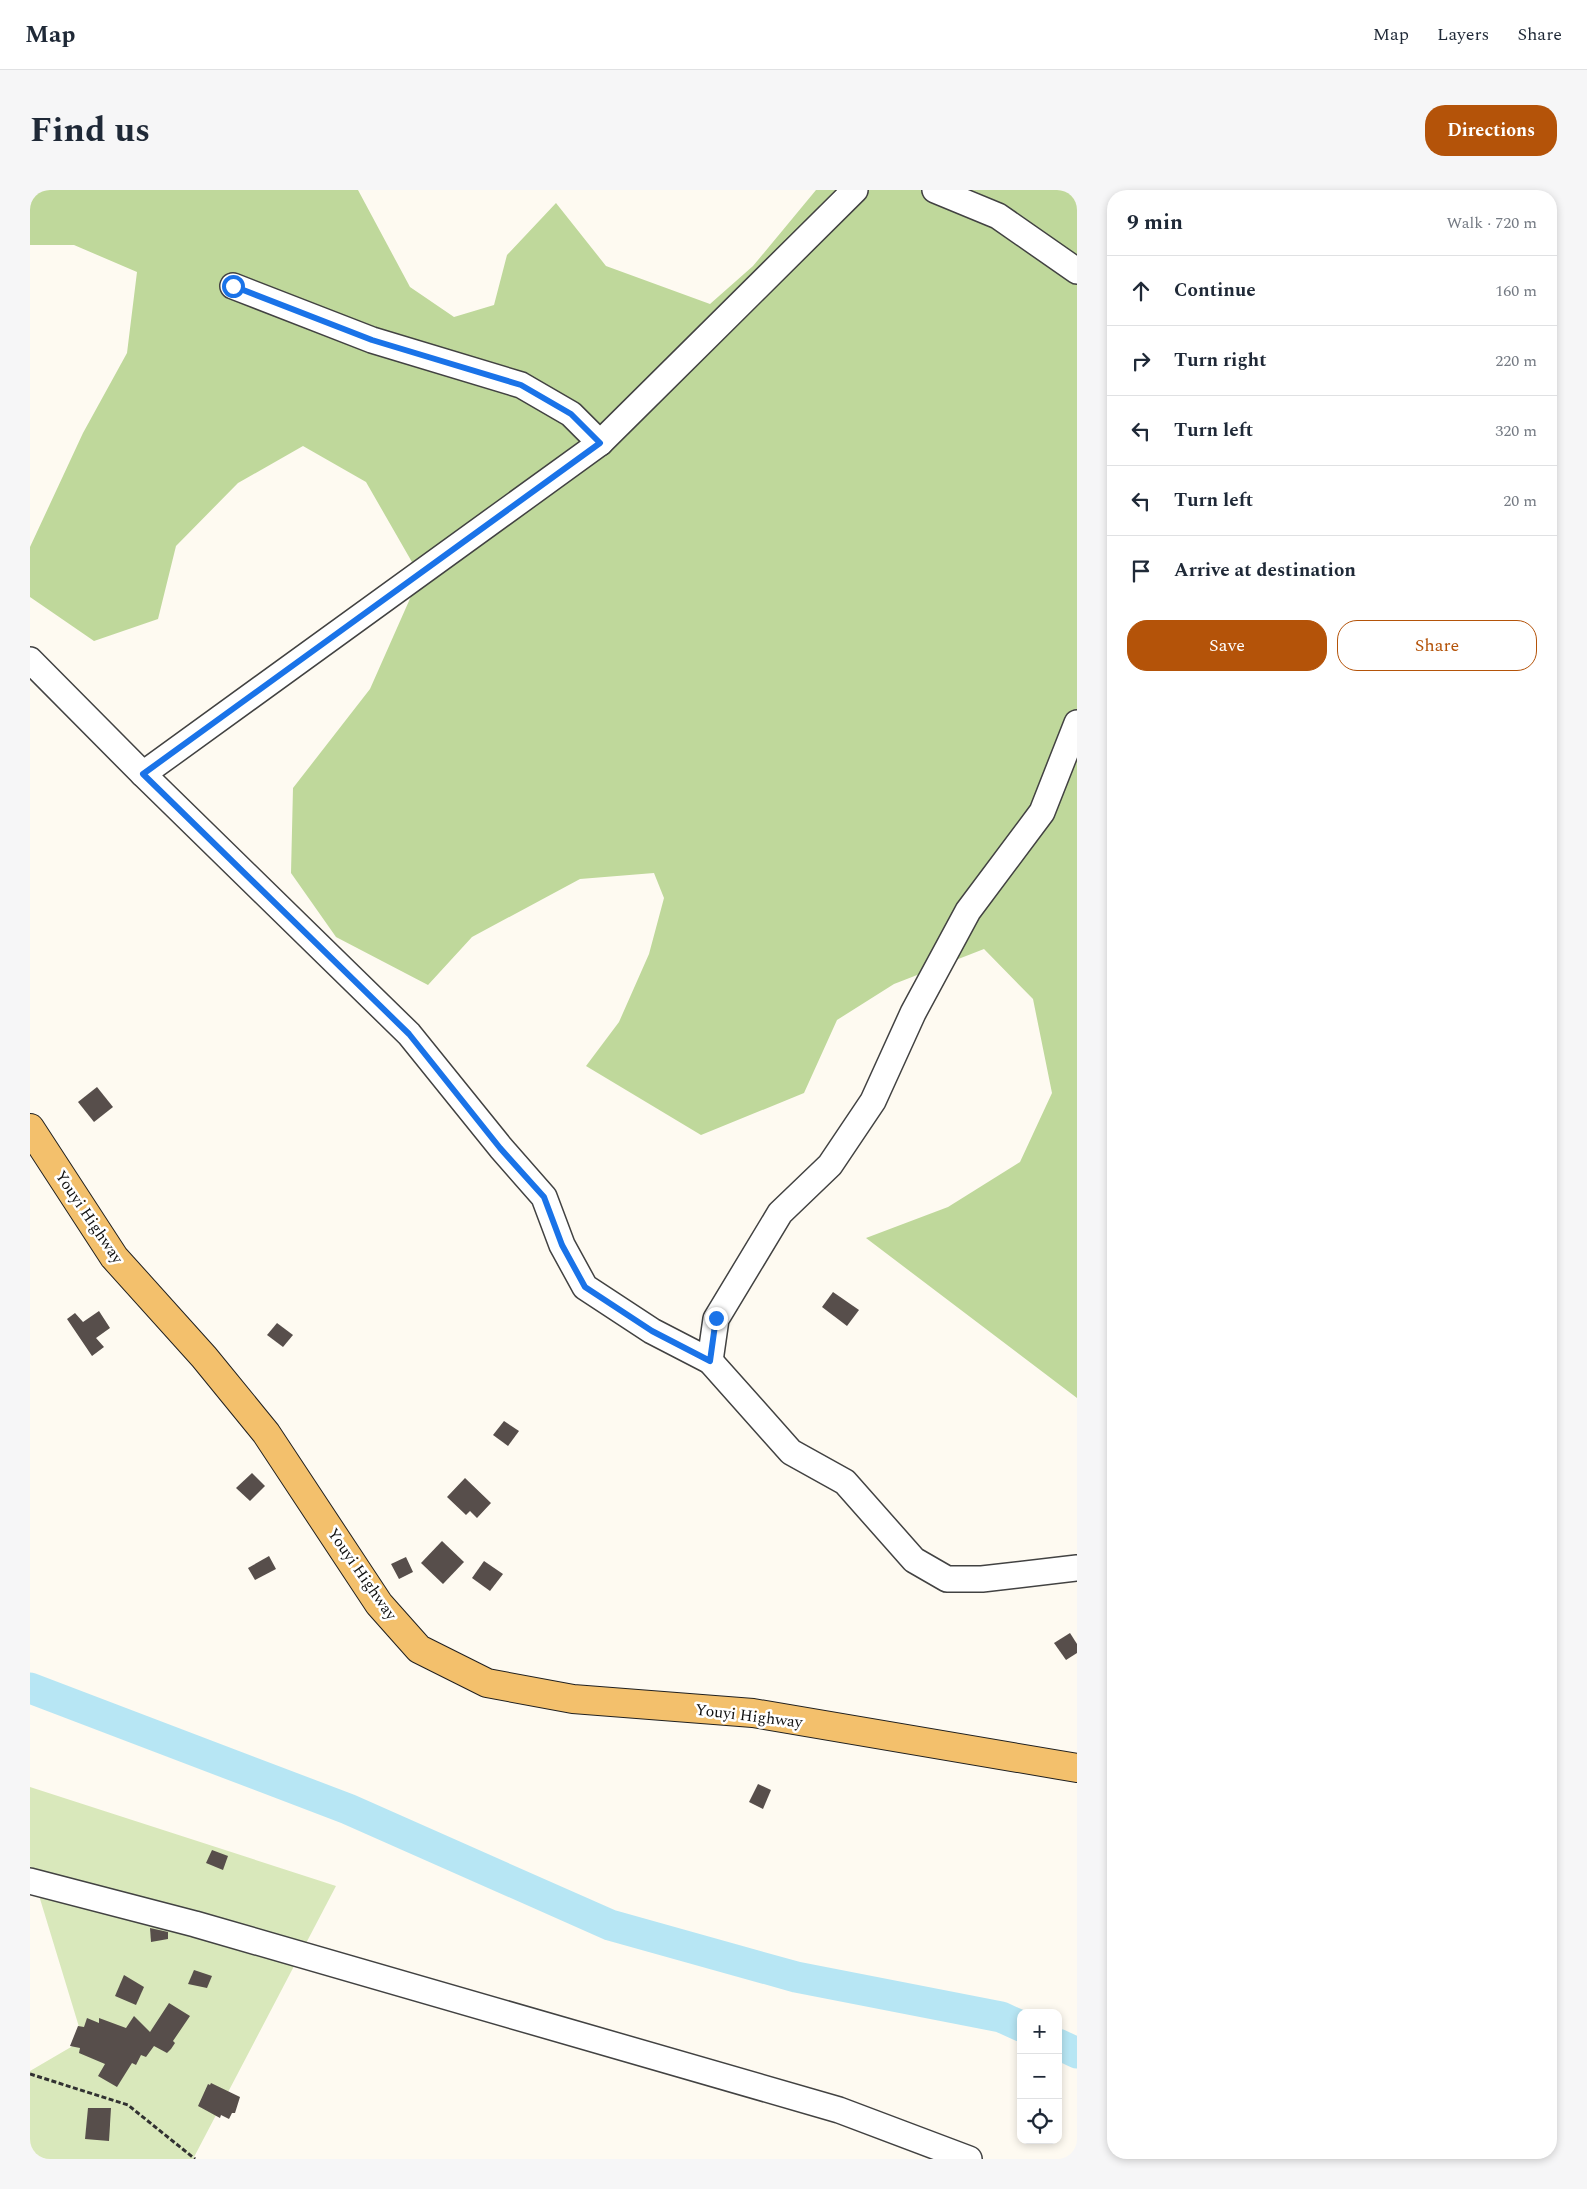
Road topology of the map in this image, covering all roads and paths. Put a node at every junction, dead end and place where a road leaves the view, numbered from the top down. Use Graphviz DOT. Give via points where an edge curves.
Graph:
graph roads {
  1 [pos="854,190"];
  2 [pos="934,190"];
  3 [pos="1077,271"];
  4 [pos="233,286"];
  5 [pos="600,443"];
  6 [pos="30,660"];
  7 [pos="1077,723"];
  8 [pos="143,774"];
  9 [pos="30,1128"];
  10 [pos="710,1361"];
  11 [pos="1077,1568"];
  12 [pos="1077,1768"];
  13 [pos="30,1881"];
  14 [pos="30,2074"];
  15 [pos="196,2159"];
  16 [pos="969,2159"];
  1 -- 5 [label="street"];
  2 -- 3 [label="street" via="998,216"];
  4 -- 5 [label="street" via="372,340 521,385 571,414"];
  5 -- 8 [label="street"];
  6 -- 8 [label="street"];
  7 -- 10 [label="street" via="1042,812 968,911 913,1013 873,1101 830,1165 780,1213 716,1318"];
  8 -- 10 [label="street" via="409,1034 500,1148 544,1197 562,1245 585,1287 652,1331"];
  9 -- 12 [label="main road, Youyi Highway" via="114,1257 204,1357 266,1433 379,1604 419,1649 487,1683 573,1699 753,1713"];
  10 -- 11 [label="street" via="791,1452 845,1482 914,1560 947,1579 982,1579"];
  13 -- 16 [label="street" via="195,1924 839,2110"];
  14 -- 15 [label="path" via="128,2105"];
}
